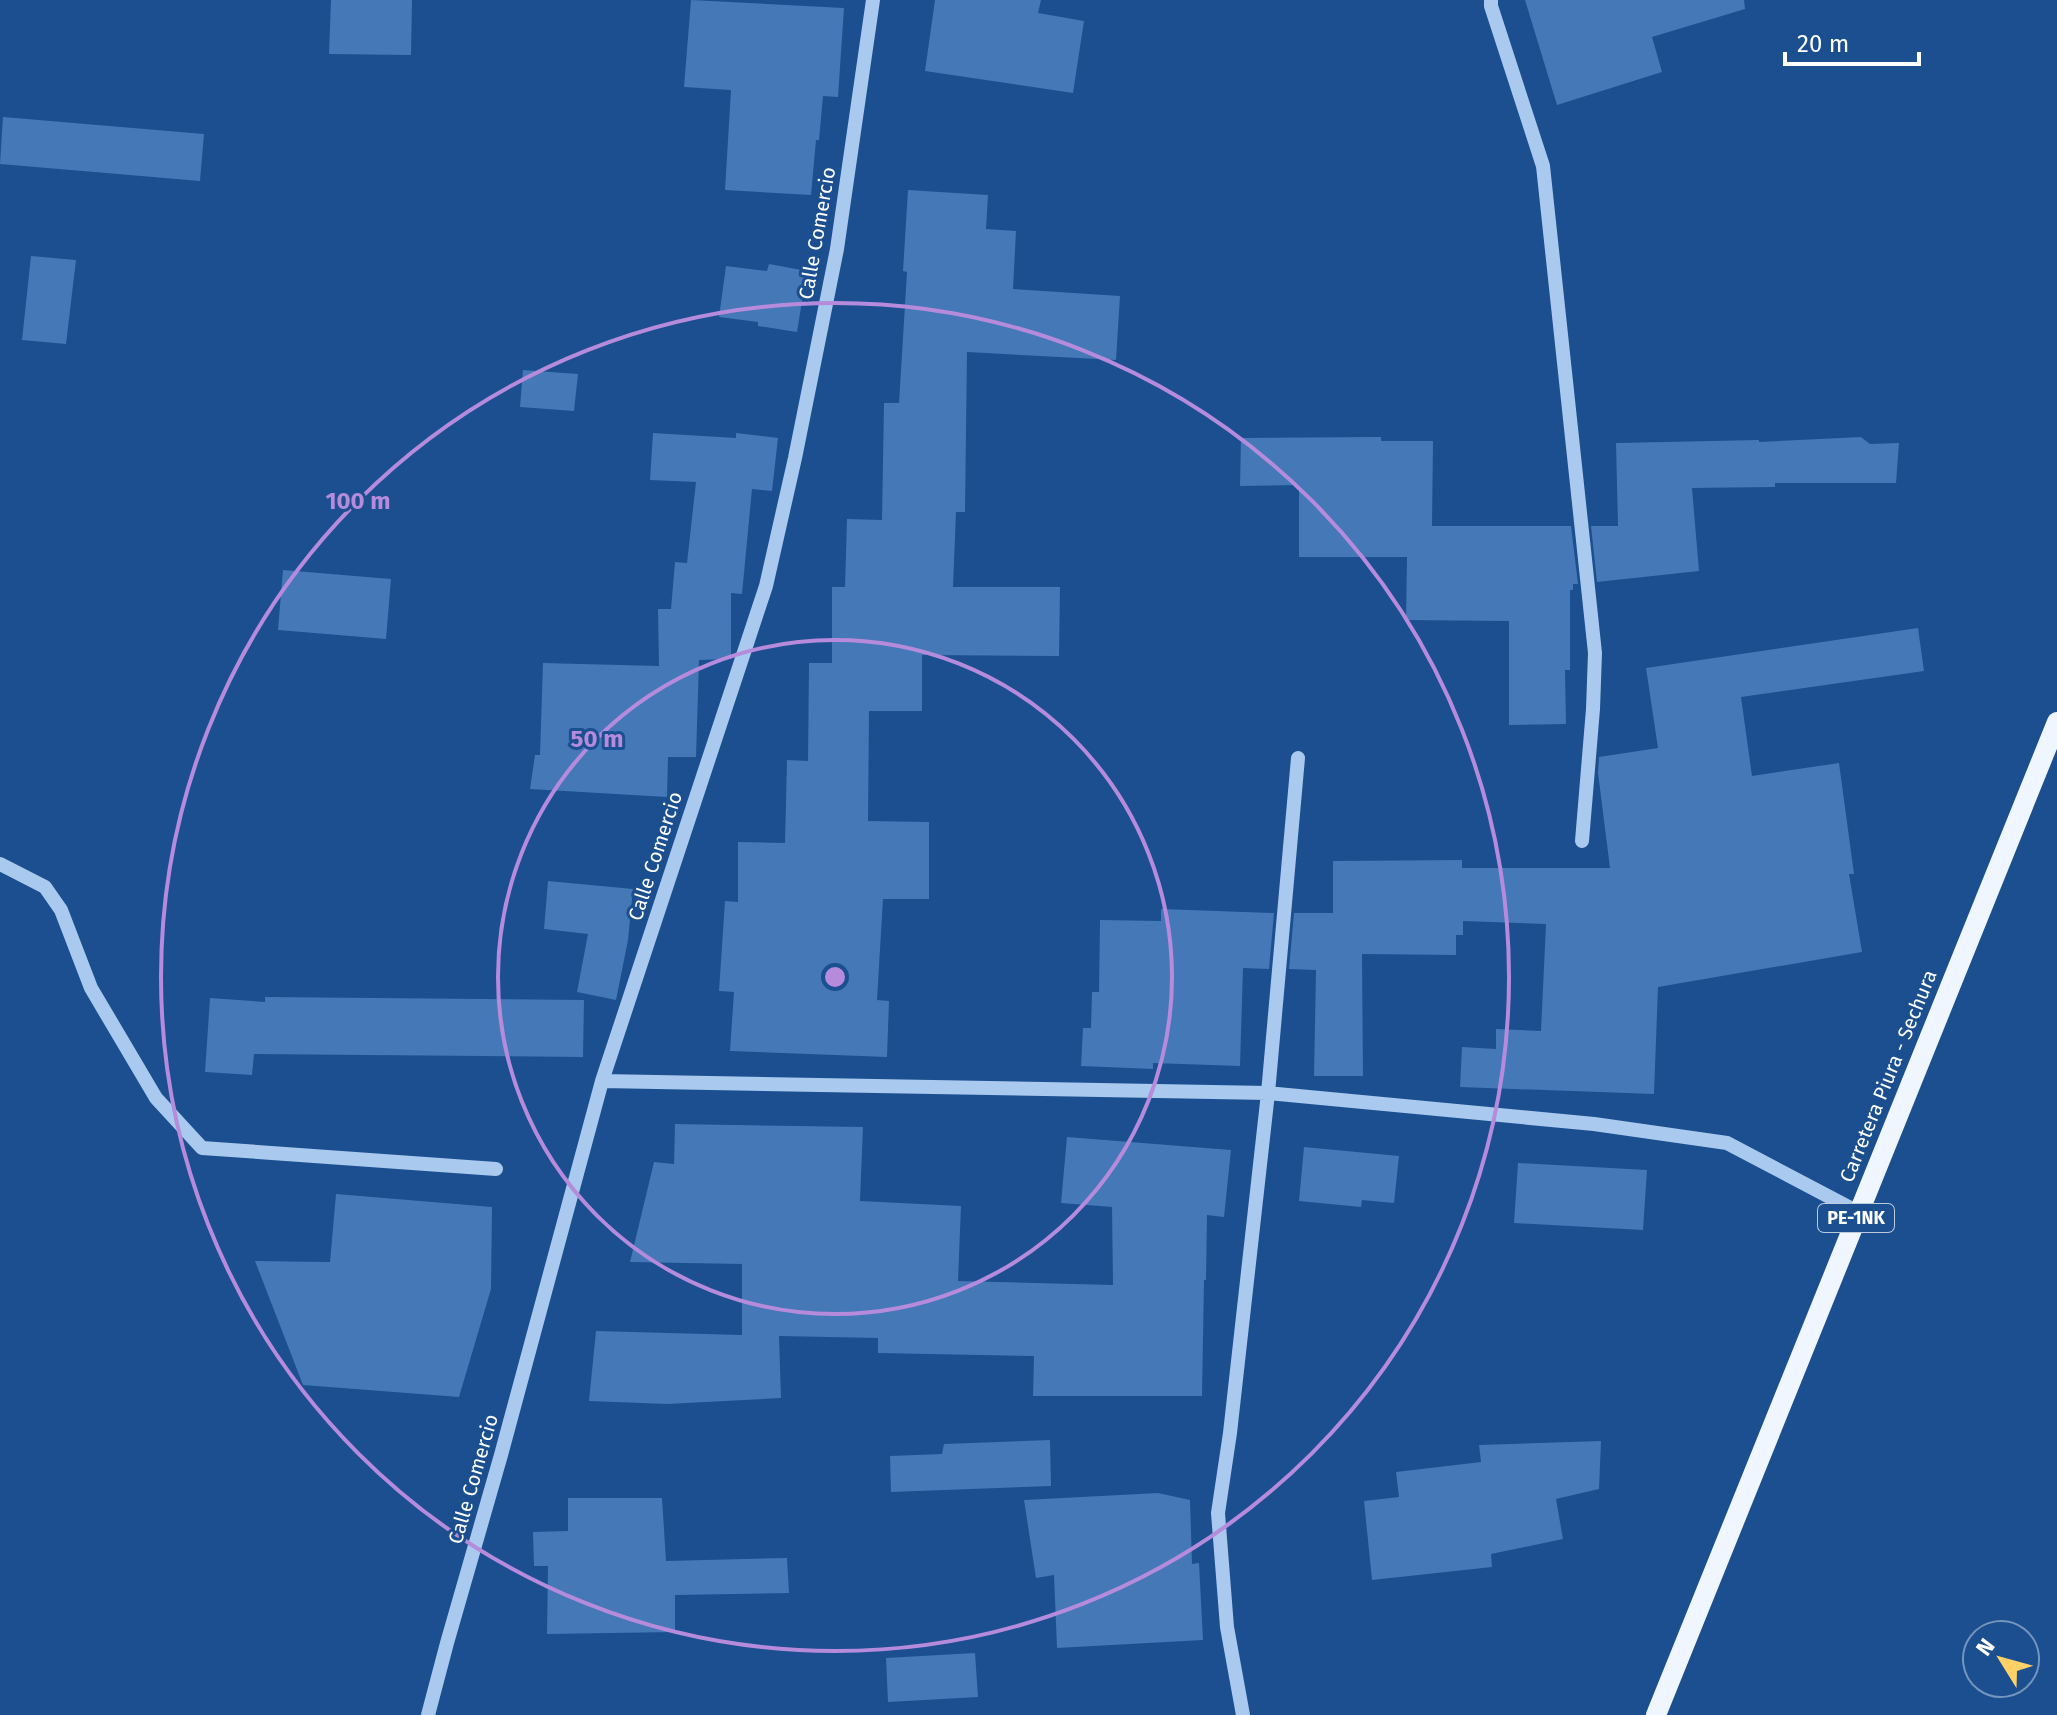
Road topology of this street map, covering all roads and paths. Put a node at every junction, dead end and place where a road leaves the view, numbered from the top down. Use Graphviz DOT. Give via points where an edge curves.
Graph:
graph roads {
  1 [pos="873,0"];
  2 [pos="1491,0"];
  3 [pos="2057,722"];
  4 [pos="1298,758"];
  5 [pos="1582,841"];
  6 [pos="0,864"];
  7 [pos="602,1081"];
  8 [pos="1268,1093"];
  9 [pos="496,1169"];
  10 [pos="1858,1212"];
  11 [pos="428,1715"];
  12 [pos="1243,1715"];
  13 [pos="1656,1715"];
  1 -- 7 [label="street, Calle Comercio" via="837,249 766,586"];
  2 -- 5 [label="street" via="1543,166 1595,653"];
  3 -- 10 [label="main road, Carretera Piura - Sechura / PE-1NK"];
  4 -- 8 [label="street"];
  6 -- 9 [label="street" via="45,887 61,910 91,988 156,1098 202,1148"];
  7 -- 8 [label="street"];
  7 -- 11 [label="street, Calle Comercio"];
  8 -- 10 [label="street" via="1594,1124 1727,1143"];
  8 -- 12 [label="street" via="1218,1513 1227,1627"];
  10 -- 13 [label="main road, Carretera Piura - Sechura / PE-1NK"];
}
